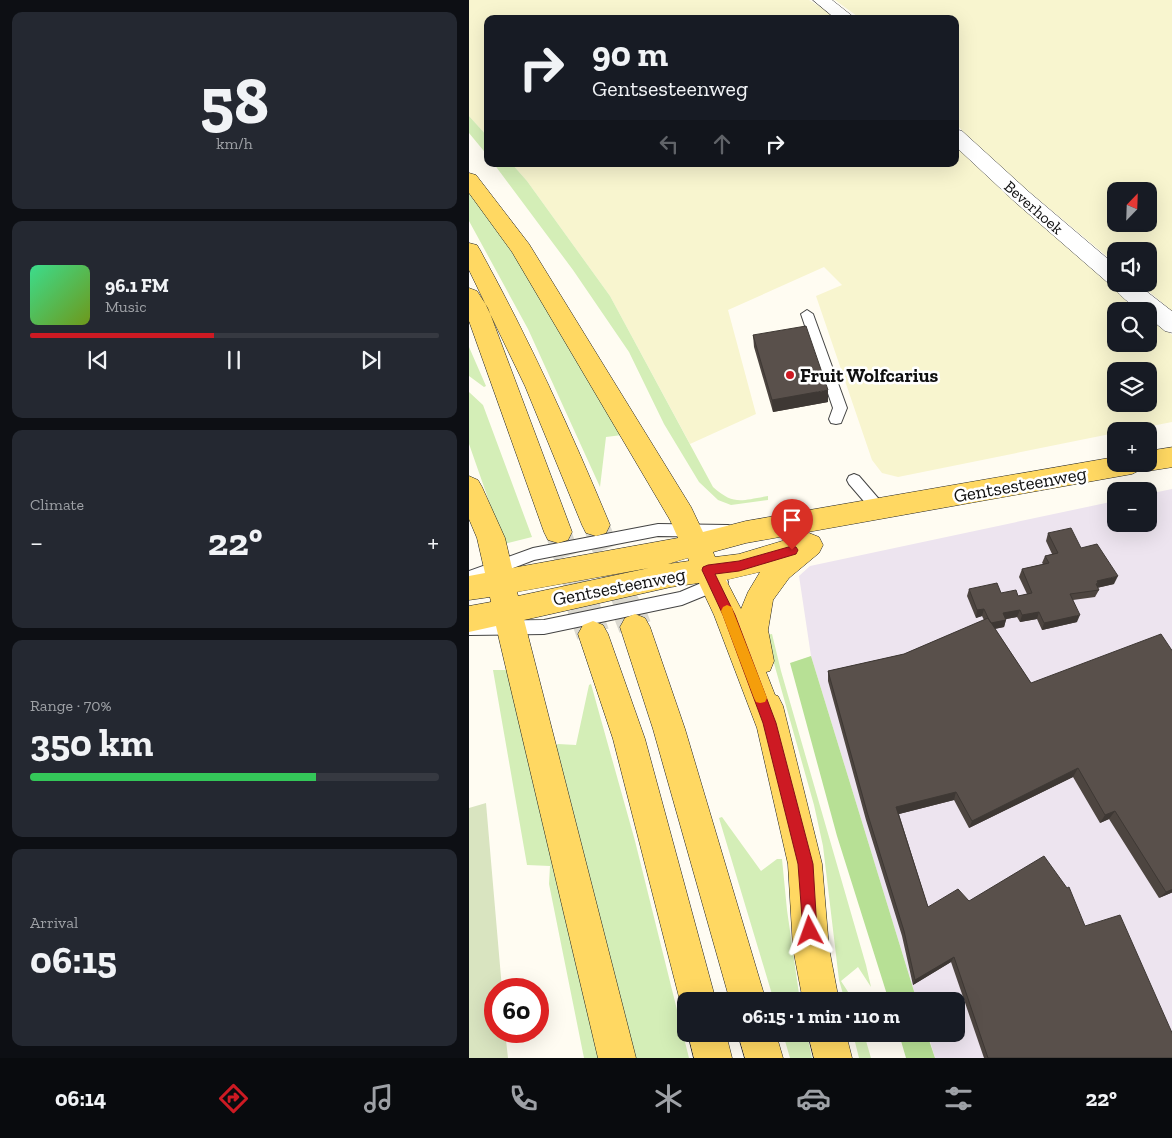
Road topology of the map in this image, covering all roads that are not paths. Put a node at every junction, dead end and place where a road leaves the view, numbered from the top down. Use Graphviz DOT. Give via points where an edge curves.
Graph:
graph roads {
  1 [pos="821,0"];
  2 [pos="842,15"];
  3 [pos="959,139"];
  4 [pos="469,179"];
  5 [pos="469,250"];
  6 [pos="1107,270"];
  7 [pos="1132,292"];
  8 [pos="469,296"];
  9 [pos="807,314"];
  10 [pos="1172,326"];
  11 [pos="836,419"];
  12 [pos="1172,456"];
  13 [pos="1157,459"];
  14 [pos="1107,468"];
  15 [pos="854,480"];
  16 [pos="469,487"];
  17 [pos="879,509"];
  18 [pos="596,525"];
  19 [pos="558,532"];
  20 [pos="692,538"];
  21 [pos="809,545"];
  22 [pos="711,577"];
  23 [pos="469,578"];
  24 [pos="469,588"];
  25 [pos="504,597"];
  26 [pos="469,619"];
  27 [pos="635,627"];
  28 [pos="469,628"];
  29 [pos="593,634"];
  30 [pos="770,723"];
  31 [pos="696,992"];
  32 [pos="745,992"];
  33 [pos="819,992"];
  34 [pos="709,1042"];
  35 [pos="759,1042"];
  36 [pos="829,1042"];
  37 [pos="617,1058"];
  38 [pos="713,1058"];
  39 [pos="764,1058"];
  40 [pos="833,1058"];
  1 -- 2 [label="street"];
  3 -- 6 [label="street, Beverhoek"];
  4 -- 20 [label="main road" via="521,249 638,441"];
  5 -- 18 [label="main road" via="493,292 551,414"];
  7 -- 10 [label="street"];
  8 -- 19 [label="main road"];
  9 -- 11 [label="lane" via="840,408"];
  12 -- 13 [label="main road"];
  14 -- 17 [label="main road, Gentsesteenweg"];
  15 -- 17 [label="lane"];
  16 -- 25 [label="main road" via="491,538"];
  17 -- 20 [label="main road, Gentsesteenweg"];
  17 -- 21 [label="main road, Gentsesteenweg"];
  20 -- 22 [label="main road"];
  20 -- 25 [label="main road, Gentsesteenweg" via="660,554"];
  21 -- 22 [label="main road, Gentsesteenweg"];
  21 -- 30 [label="main road" via="776,572 757,604 753,627"];
  22 -- 25 [label="main road, Gentsesteenweg" via="671,575"];
  22 -- 30 [label="main road"];
  23 -- 25 [label="lane"];
  24 -- 25 [label="main road, Gentsesteenweg"];
  25 -- 26 [label="main road, Gentsesteenweg"];
  25 -- 28 [label="lane"];
  25 -- 37 [label="main road"];
  27 -- 32 [label="main road"];
  29 -- 31 [label="main road" via="629,739"];
  30 -- 33 [label="main road" via="805,864 811,948"];
  34 -- 38 [label="main road"];
  35 -- 39 [label="main road"];
  36 -- 40 [label="main road"];
}
